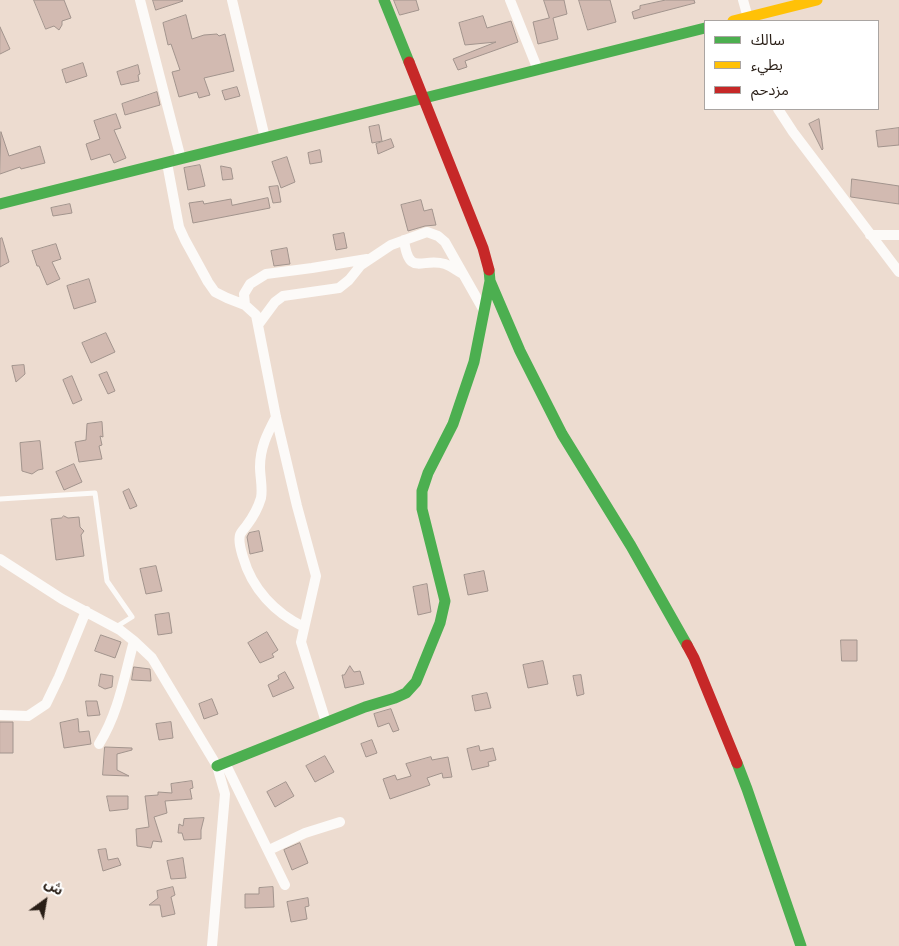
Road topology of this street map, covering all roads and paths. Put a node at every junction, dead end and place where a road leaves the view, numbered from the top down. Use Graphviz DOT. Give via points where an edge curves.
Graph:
graph roads {
  1 [pos="140,0"];
  2 [pos="232,0"];
  3 [pos="384,0"];
  4 [pos="510,0"];
  5 [pos="743,0"];
  6 [pos="813,1"];
  7 [pos="748,18"];
  8 [pos="738,20"];
  9 [pos="704,28"];
  10 [pos="538,70"];
  11 [pos="424,98"];
  12 [pos="779,110"];
  13 [pos="265,138"];
  14 [pos="181,159"];
  15 [pos="167,163"];
  16 [pos="0,204"];
  17 [pos="870,234"];
  18 [pos="899,235"];
  19 [pos="404,240"];
  20 [pos="371,258"];
  21 [pos="899,272"];
  22 [pos="463,274"];
  23 [pos="490,281"];
  24 [pos="245,305"];
  25 [pos="483,309"];
  26 [pos="258,325"];
  27 [pos="276,417"];
  28 [pos="0,499"];
  29 [pos="0,559"];
  30 [pos="86,612"];
  31 [pos="304,627"];
  32 [pos="115,628"];
  33 [pos="134,641"];
  34 [pos="0,714"];
  35 [pos="326,722"];
  36 [pos="99,744"];
  37 [pos="221,765"];
  38 [pos="340,822"];
  39 [pos="269,850"];
  40 [pos="286,885"];
  41 [pos="212,946"];
  42 [pos="801,946"];
  1 -- 14 [label="street"];
  2 -- 13 [label="street"];
  3 -- 11 [label="street"];
  4 -- 10 [label="street"];
  5 -- 7 [label="street"];
  6 -- 7 [label="street"];
  7 -- 8 [label="street"];
  9 -- 10 [label="street"];
  10 -- 11 [label="street"];
  11 -- 13 [label="street"];
  11 -- 23 [label="street" via="483,248"];
  12 -- 17 [label="street"];
  13 -- 14 [label="street"];
  14 -- 15 [label="street"];
  15 -- 16 [label="street"];
  15 -- 24 [label="street" via="179,226 185,240 215,292"];
  17 -- 18 [label="street"];
  17 -- 21 [label="street"];
  19 -- 20 [label="street"];
  19 -- 22 [label="street" via="411,262 444,264"];
  19 -- 22 [label="street" via="427,232 438,236 445,242"];
  20 -- 24 [label="street" via="266,274 250,284 244,294"];
  20 -- 26 [label="street" via="339,288 283,296"];
  22 -- 25 [label="street"];
  23 -- 25 [label="street"];
  23 -- 42 [label="street" via="520,351 562,434 631,546 694,658 748,789"];
  24 -- 26 [label="street" via="256,315"];
  25 -- 35 [label="street" via="474,362 453,424 422,491 422,509 445,602 440,625 411,690"];
  26 -- 27 [label="street"];
  27 -- 31 [label="street" via="316,576"];
  27 -- 31 [label="street" via="265,437 261,454 261,496 240,534 240,546 259,590 288,620"];
  28 -- 32 [label="lane" via="95,493 107,581 132,617"];
  29 -- 30 [label="street"];
  30 -- 32 [label="street"];
  30 -- 34 [label="street" via="46,704 28,716"];
  31 -- 35 [label="street" via="301,642"];
  32 -- 33 [label="street"];
  33 -- 36 [label="street" via="118,705"];
  33 -- 37 [label="street" via="152,658"];
  35 -- 37 [label="street"];
  37 -- 39 [label="street"];
  37 -- 41 [label="street" via="225,794"];
  38 -- 39 [label="street" via="305,833"];
  39 -- 40 [label="street"];
}
